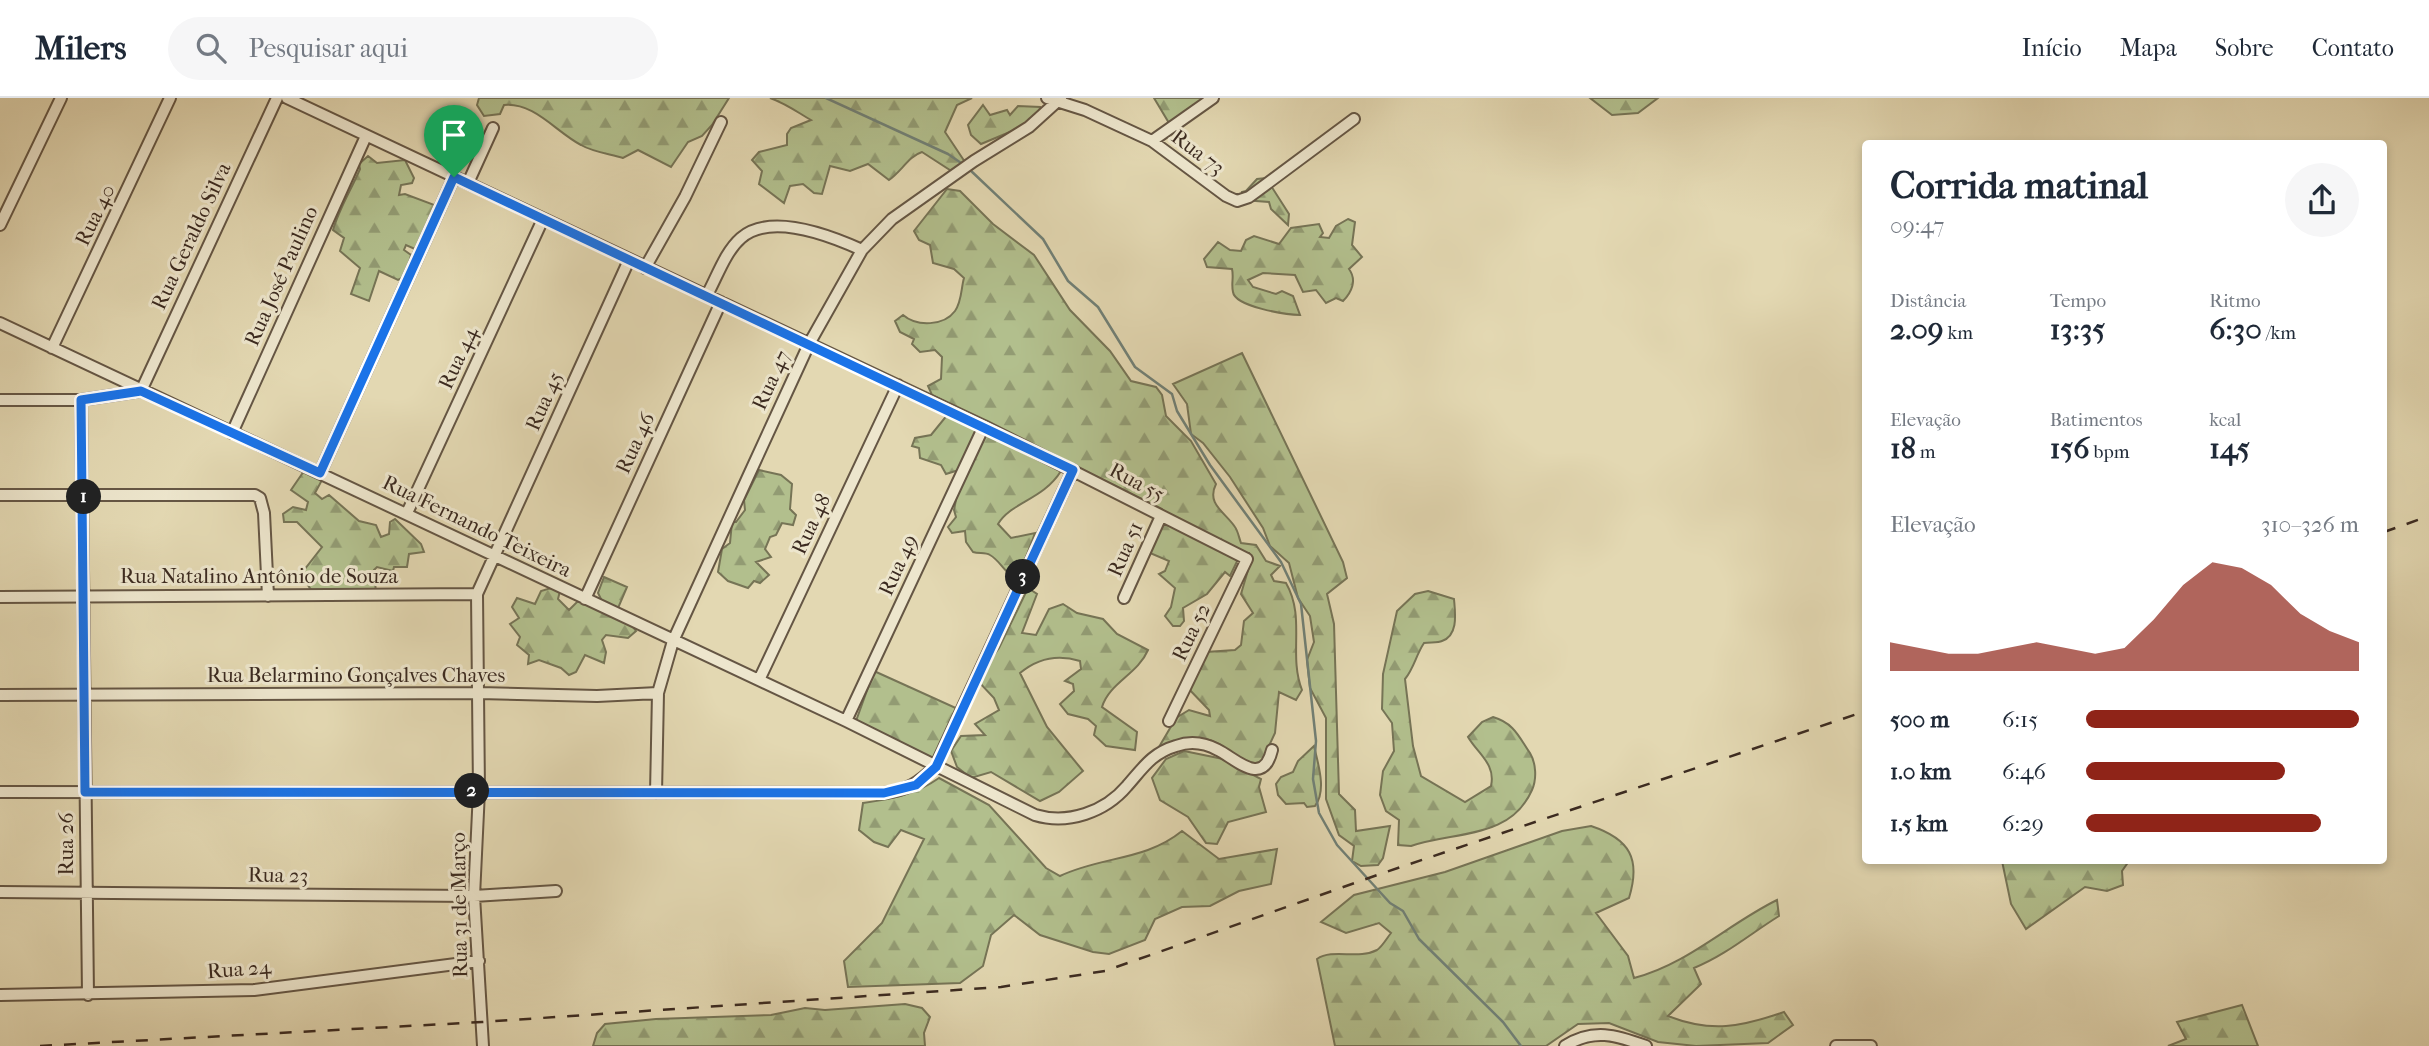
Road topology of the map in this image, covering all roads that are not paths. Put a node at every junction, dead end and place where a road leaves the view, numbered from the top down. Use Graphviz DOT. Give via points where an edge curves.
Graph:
graph roads {
  1 [pos="61,98"];
  2 [pos="170,98"];
  3 [pos="276,98"];
  4 [pos="287,98"];
  5 [pos="1213,98"];
  6 [pos="1055,100"];
  7 [pos="1354,119"];
  8 [pos="721,122"];
  9 [pos="493,128"];
  10 [pos="366,135"];
  11 [pos="1152,141"];
  12 [pos="454,177"];
  13 [pos="468,183"];
  14 [pos="543,219"];
  15 [pos="0,225"];
  16 [pos="862,250"];
  17 [pos="629,260"];
  18 [pos="645,268"];
  19 [pos="707,295"];
  20 [pos="721,302"];
  21 [pos="0,323"];
  22 [pos="809,344"];
  23 [pos="52,348"];
  24 [pos="898,385"];
  25 [pos="141,391"];
  26 [pos="0,400"];
  27 [pos="81,400"];
  28 [pos="984,426"];
  29 [pos="232,433"];
  30 [pos="1073,470"];
  31 [pos="320,473"];
  32 [pos="84,494"];
  33 [pos="0,495"];
  34 [pos="407,513"];
  35 [pos="1161,516"];
  36 [pos="492,556"];
  37 [pos="1247,559"];
  38 [pos="477,594"];
  39 [pos="84,595"];
  40 [pos="268,596"];
  41 [pos="0,597"];
  42 [pos="1124,598"];
  43 [pos="585,599"];
  44 [pos="673,641"];
  45 [pos="759,680"];
  46 [pos="479,693"];
  47 [pos="658,693"];
  48 [pos="0,695"];
  49 [pos="85,695"];
  50 [pos="1169,721"];
  51 [pos="846,722"];
  52 [pos="1272,750"];
  53 [pos="936,767"];
  54 [pos="479,791"];
  55 [pos="0,792"];
  56 [pos="85,792"];
  57 [pos="656,793"];
  58 [pos="556,891"];
  59 [pos="0,892"];
  60 [pos="85,893"];
  61 [pos="474,896"];
  62 [pos="479,961"];
  63 [pos="0,995"];
  64 [pos="88,995"];
  65 [pos="483,1046"];
  66 [pos="1565,1046"];
  67 [pos="1646,1046"];
  68 [pos="1836,1046"];
  69 [pos="1871,1046"];
  1 -- 15 [label="street"];
  2 -- 23 [label="street, Rua 40"];
  3 -- 25 [label="street, Rua Geraldo Silva"];
  4 -- 10 [label="street, Rua 55"];
  5 -- 11 [label="street"];
  6 -- 11 [label="street, Rua 73"];
  6 -- 16 [label="street, Rua 47" via="1029,127 892,219"];
  7 -- 11 [label="street, Rua 73" via="1249,197 1237,201"];
  8 -- 18 [label="street"];
  9 -- 13 [label="street"];
  10 -- 12 [label="street, Rua 55"];
  10 -- 29 [label="street, Rua José Paulino"];
  12 -- 13 [label="street, Rua 55"];
  12 -- 31 [label="street"];
  13 -- 14 [label="street, Rua 55"];
  14 -- 17 [label="street, Rua 55"];
  14 -- 34 [label="street, Rua 44"];
  16 -- 19 [label="street" via="809,230 757,230 732,248"];
  16 -- 22 [label="street, Rua 47"];
  17 -- 18 [label="street, Rua 55"];
  17 -- 36 [label="street, Rua 45"];
  18 -- 19 [label="street, Rua 55"];
  19 -- 20 [label="street, Rua 55"];
  20 -- 22 [label="street, Rua 55"];
  20 -- 43 [label="street, Rua 46"];
  21 -- 23 [label="street, Rua Fernando Teixeira"];
  22 -- 24 [label="street, Rua 55"];
  22 -- 44 [label="street, Rua 47"];
  23 -- 25 [label="street, Rua Fernando Teixeira"];
  24 -- 28 [label="street, Rua 55"];
  24 -- 45 [label="street, Rua 48"];
  25 -- 27 [label="street"];
  25 -- 29 [label="street, Rua Fernando Teixeira"];
  26 -- 27 [label="street"];
  27 -- 32 [label="street, Rua 26"];
  28 -- 30 [label="street, Rua 55"];
  28 -- 51 [label="street, Rua 49"];
  29 -- 31 [label="street, Rua Fernando Teixeira"];
  30 -- 35 [label="street, Rua 55"];
  30 -- 53 [label="street"];
  31 -- 34 [label="street, Rua Fernando Teixeira"];
  32 -- 33 [label="street"];
  32 -- 39 [label="street, Rua 26"];
  32 -- 40 [label="street" via="255,495 263,504"];
  34 -- 36 [label="street, Rua Fernando Teixeira"];
  35 -- 37 [label="street, Rua 55"];
  35 -- 42 [label="street, Rua 51"];
  36 -- 38 [label="street, Rua 31 de Março"];
  36 -- 43 [label="street, Rua Fernando Teixeira"];
  37 -- 50 [label="street, Rua 52"];
  38 -- 40 [label="street, Rua Natalino Antônio de Souza"];
  38 -- 46 [label="street, Rua 31 de Março"];
  39 -- 40 [label="street, Rua Natalino Antônio de Souza"];
  39 -- 41 [label="street, Rua Natalino Antônio de Souza"];
  39 -- 49 [label="street, Rua 26"];
  43 -- 44 [label="street, Rua Fernando Teixeira"];
  44 -- 45 [label="street, Rua Fernando Teixeira"];
  44 -- 47 [label="street"];
  45 -- 51 [label="street, Rua Fernando Teixeira"];
  46 -- 47 [label="street, Rua Belarmino Gonçalves Chaves"];
  46 -- 49 [label="street, Rua Belarmino Gonçalves Chaves"];
  46 -- 54 [label="street, Rua 31 de Março"];
  47 -- 57 [label="street"];
  48 -- 49 [label="street, Rua Belarmino Gonçalves Chaves"];
  49 -- 56 [label="street, Rua 26"];
  51 -- 53 [label="street, Rua Fernando Teixeira"];
  52 -- 53 [label="street, Rua Fernando Teixeira" via="1263,767 1252,768 1202,744 1178,745 1146,762 1108,803 1060,821 1035,815"];
  53 -- 57 [label="street" via="916,785 884,793"];
  54 -- 56 [label="street"];
  54 -- 57 [label="street"];
  54 -- 61 [label="street, Rua 31 de Março"];
  55 -- 56 [label="street"];
  56 -- 60 [label="street, Rua 26"];
  58 -- 61 [label="street, Rua 23"];
  59 -- 60 [label="street, Rua 23"];
  60 -- 61 [label="street, Rua 23"];
  60 -- 64 [label="street, Rua 26"];
  61 -- 62 [label="street, Rua 31 de Março"];
  62 -- 64 [label="street, Rua 24" via="254,990"];
  62 -- 65 [label="street, Rua 31 de Março"];
  63 -- 64 [label="street, Rua 24"];
  66 -- 67 [label="street" via="1600,1033"];
  68 -- 69 [label="street"];
}
